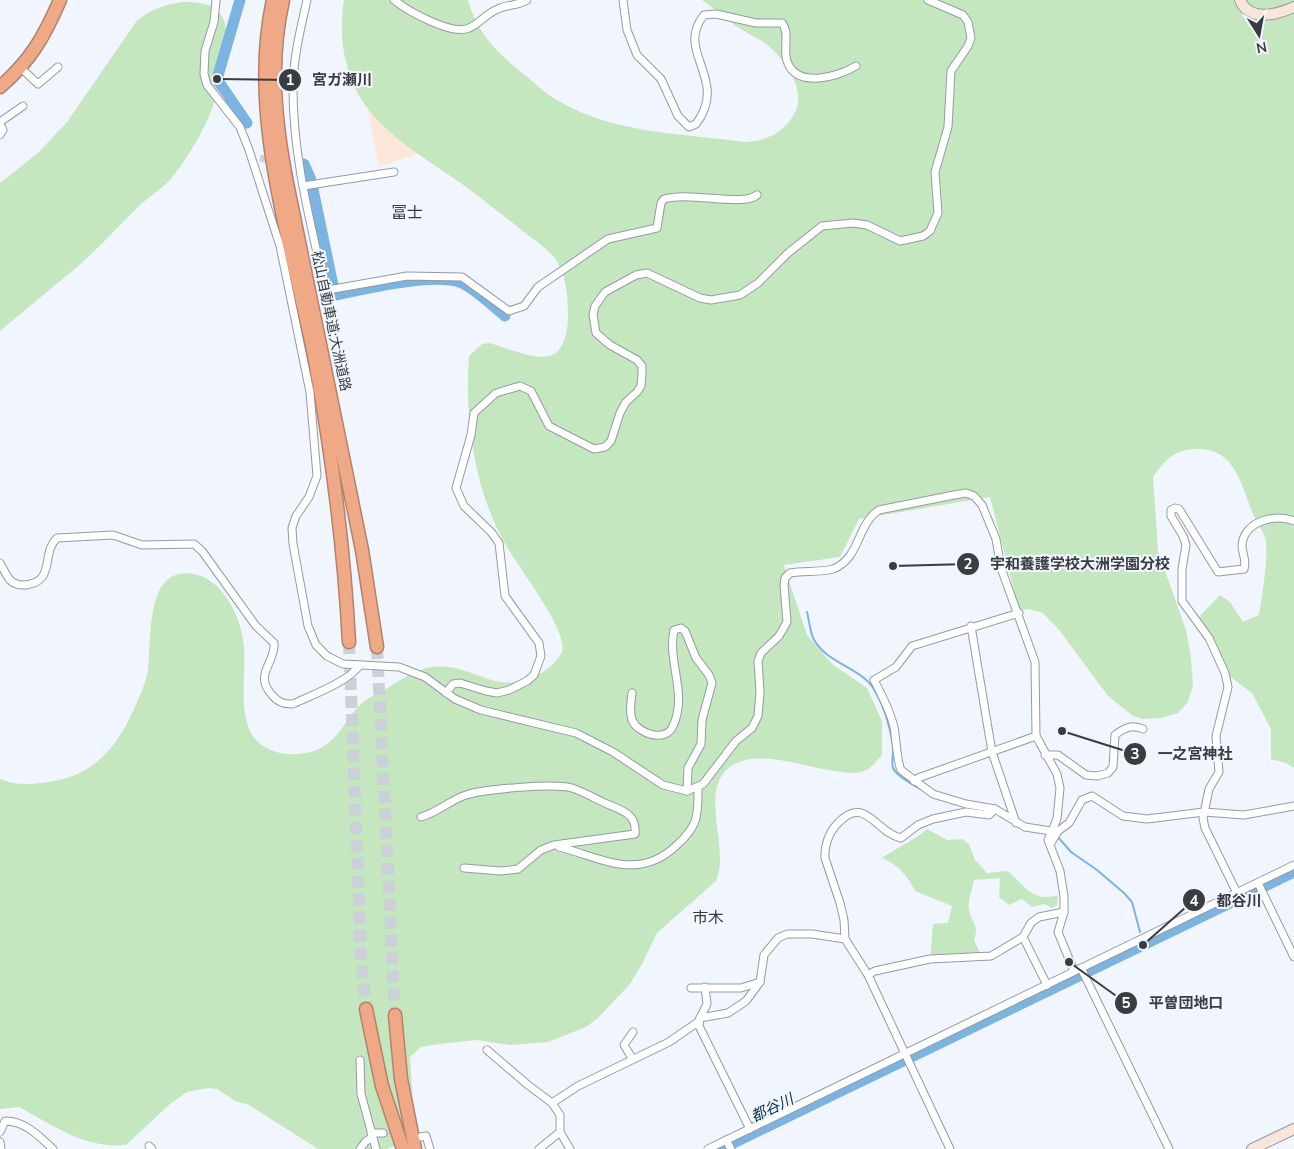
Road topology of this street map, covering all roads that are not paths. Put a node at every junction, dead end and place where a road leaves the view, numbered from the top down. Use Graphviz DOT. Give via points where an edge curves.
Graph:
graph roads {
  1 [pos="60,0"];
  2 [pos="216,0"];
  3 [pos="283,0"];
  4 [pos="288,0"];
  5 [pos="307,0"];
  6 [pos="394,0"];
  7 [pos="527,0"];
  8 [pos="623,0"];
  9 [pos="928,0"];
  10 [pos="1240,0"];
  11 [pos="272,4"];
  12 [pos="1294,7"];
  13 [pos="276,44"];
  14 [pos="856,66"];
  15 [pos="58,67"];
  16 [pos="21,68"];
  17 [pos="0,87"];
  18 [pos="23,106"];
  19 [pos="0,123"];
  20 [pos="0,135"];
  21 [pos="249,150"];
  22 [pos="260,158"];
  23 [pos="290,164"];
  24 [pos="300,166"];
  25 [pos="394,172"];
  26 [pos="303,186"];
  27 [pos="757,195"];
  28 [pos="1294,521"];
  29 [pos="0,563"];
  30 [pos="1018,613"];
  31 [pos="971,626"];
  32 [pos="349,642"];
  33 [pos="377,648"];
  34 [pos="360,665"];
  35 [pos="446,693"];
  36 [pos="632,693"];
  37 [pos="1143,729"];
  38 [pos="1036,736"];
  39 [pos="992,752"];
  40 [pos="1045,755"];
  41 [pos="914,781"];
  42 [pos="698,787"];
  43 [pos="687,791"];
  44 [pos="1294,806"];
  45 [pos="993,811"];
  46 [pos="1204,812"];
  47 [pos="421,817"];
  48 [pos="1016,822"];
  49 [pos="1051,831"];
  50 [pos="1050,843"];
  51 [pos="554,845"];
  52 [pos="1294,865"];
  53 [pos="464,868"];
  54 [pos="1260,886"];
  55 [pos="1237,893"];
  56 [pos="1064,912"];
  57 [pos="1023,936"];
  58 [pos="845,939"];
  59 [pos="1294,957"];
  60 [pos="1080,971"];
  61 [pos="868,975"];
  62 [pos="760,982"];
  63 [pos="1047,985"];
  64 [pos="705,987"];
  65 [pos="691,988"];
  66 [pos="366,1009"];
  67 [pos="395,1016"];
  68 [pos="699,1020"];
  69 [pos="633,1032"];
  70 [pos="487,1050"];
  71 [pos="632,1058"];
  72 [pos="905,1058"];
  73 [pos="360,1060"];
  74 [pos="552,1103"];
  75 [pos="387,1105"];
  76 [pos="750,1129"];
  77 [pos="1294,1129"];
  78 [pos="0,1132"];
  79 [pos="560,1132"];
  80 [pos="383,1133"];
  81 [pos="372,1136"];
  82 [pos="0,1142"];
  83 [pos="728,1144"];
  84 [pos="418,1145"];
  85 [pos="1,1149"];
  86 [pos="53,1149"];
  87 [pos="360,1149"];
  88 [pos="376,1149"];
  89 [pos="397,1149"];
  90 [pos="403,1149"];
  91 [pos="430,1149"];
  92 [pos="539,1149"];
  93 [pos="570,1149"];
  94 [pos="708,1149"];
  95 [pos="950,1149"];
  96 [pos="1169,1149"];
  97 [pos="1252,1149"];
  1 -- 16 [label="highway" via="38,47"];
  2 -- 21 [label="street" via="214,22 204,56 204,74 207,85 240,127"];
  3 -- 13 [label="highway, 松山自動車道;大洲道路"];
  4 -- 13 [label="highway"];
  5 -- 24 [label="street" via="293,83"];
  6 -- 7 [label="street" via="452,30 462,31 497,9"];
  8 -- 14 [label="street" via="627,30 637,55 661,79 678,116 689,127 696,124 707,105 709,91 693,37 696,25 704,15 782,24 786,32 786,60 790,67 804,75 824,78"];
  9 -- 35 [label="street" via="963,15 971,38 951,71 948,127 935,172 938,213 930,232 900,241 860,224 822,226 740,295 711,300 700,298 647,273 606,292 595,306 596,333 637,360 642,366 642,374 637,392 626,402 611,441 605,447 594,449 554,430 546,422 531,391 520,386 496,393 474,413 456,488 464,506 499,543 505,596 539,643 541,656 534,675 509,690 497,693 460,683 453,684"];
  10 -- 12 [label="street" via="1242,6 1254,14 1271,16"];
  11 -- 32 [label="highway, 松山自動車道;大洲道路" via="264,81 267,124 330,447 343,553"];
  13 -- 33 [label="highway, 松山自動車道;大洲道路" via="274,102 281,154 362,550"];
  15 -- 16 [label="street" via="38,84"];
  16 -- 17 [label="highway"];
  18 -- 19 [label="street"];
  19 -- 20 [label="street" via="4,130"];
  21 -- 22 [label="street"];
  21 -- 34 [label="street" via="280,246 310,392 317,476 292,528 308,626 316,645 327,656 343,664"];
  23 -- 24 [label="street"];
  24 -- 26 [label="street"];
  25 -- 26 [label="street"];
  26 -- 27 [label="street" via="328,290 407,276 462,278 509,312 524,306 538,287 608,238 658,228 664,198 706,196 741,201"];
  28 -- 46 [label="street" via="1280,516 1256,524 1243,539 1244,569 1218,572 1178,509 1171,510 1186,546 1182,601 1209,638 1228,686 1216,736 1219,772 1209,789"];
  29 -- 34 [label="street" via="13,582 20,585 40,580 50,544 57,538 113,535 142,545 194,544 256,626 274,643 275,652 266,666 264,679 267,690 276,700 293,704 355,672"];
  30 -- 31 [label="street"];
  30 -- 38 [label="street" via="1035,662"];
  30 -- 42 [label="street" via="1001,568 996,540 982,505 974,496 966,493 879,510 871,515 852,555 843,564 818,572 790,573 785,578 788,622 758,661 758,716 752,728 736,740"];
  31 -- 39 [label="street"];
  31 -- 41 [label="street" via="912,646 896,667 874,680 893,725 898,765"];
  34 -- 35 [label="street" via="399,667 425,677"];
  35 -- 43 [label="street" via="482,710 576,733 613,752 663,785"];
  36 -- 43 [label="street" via="632,720 637,727 647,734 656,735 673,728 680,689 672,640 674,630 680,628 684,631 712,683 702,720 701,744 688,768"];
  37 -- 40 [label="street" via="1136,726 1124,728 1115,735 1113,766 1108,773 1086,774 1058,755"];
  38 -- 39 [label="street"];
  38 -- 40 [label="street"];
  39 -- 41 [label="street"];
  39 -- 48 [label="street"];
  40 -- 49 [label="street" via="1060,788 1057,819"];
  41 -- 45 [label="street" via="933,794"];
  42 -- 43 [label="street"];
  42 -- 51 [label="street" via="695,824 672,850 649,864 611,863"];
  44 -- 46 [label="street" via="1244,815"];
  45 -- 48 [label="street"];
  45 -- 58 [label="street" via="984,815 958,813 933,819 901,838 894,837 867,815 858,812 842,818 835,826 824,858 844,920"];
  46 -- 50 [label="street" via="1159,819 1129,817 1116,813 1092,796 1082,800 1069,823"];
  46 -- 55 [label="street" via="1205,828"];
  47 -- 51 [label="street" via="436,813 472,793 560,787 571,788 630,814 636,824 635,834 628,836"];
  48 -- 49 [label="street" via="1025,827"];
  49 -- 50 [label="street"];
  50 -- 56 [label="street" via="1060,871"];
  51 -- 53 [label="street" via="540,850 518,869"];
  52 -- 54 [label="street"];
  54 -- 55 [label="street"];
  54 -- 59 [label="street"];
  55 -- 60 [label="street"];
  56 -- 57 [label="street" via="1039,917"];
  56 -- 60 [label="street" via="1058,932"];
  57 -- 61 [label="street" via="992,956 930,959"];
  57 -- 63 [label="street"];
  58 -- 61 [label="street"];
  58 -- 62 [label="street" via="812,934 787,934 778,938 764,955"];
  60 -- 63 [label="street"];
  60 -- 96 [label="street"];
  61 -- 72 [label="street"];
  62 -- 64 [label="street" via="741,988"];
  62 -- 68 [label="street" via="739,1007"];
  63 -- 72 [label="street"];
  64 -- 65 [label="street"];
  64 -- 68 [label="street" via="707,1004"];
  66 -- 75 [label="highway"];
  67 -- 84 [label="highway" via="409,1121"];
  68 -- 71 [label="street" via="669,1042"];
  68 -- 76 [label="street"];
  69 -- 71 [label="street" via="624,1045"];
  70 -- 74 [label="street"];
  71 -- 74 [label="street"];
  72 -- 76 [label="street"];
  72 -- 95 [label="street"];
  73 -- 81 [label="street" via="361,1094"];
  74 -- 79 [label="street" via="560,1115"];
  75 -- 89 [label="highway"];
  75 -- 90 [label="highway"];
  76 -- 83 [label="street"];
  77 -- 97 [label="street"];
  78 -- 86 [label="street" via="5,1121 16,1121"];
  79 -- 92 [label="street"];
  79 -- 93 [label="street"];
  80 -- 81 [label="street"];
  81 -- 87 [label="street"];
  81 -- 88 [label="street"];
  82 -- 85 [label="street"];
  83 -- 94 [label="street"];
  84 -- 91 [label="street" via="426,1136"];
}
